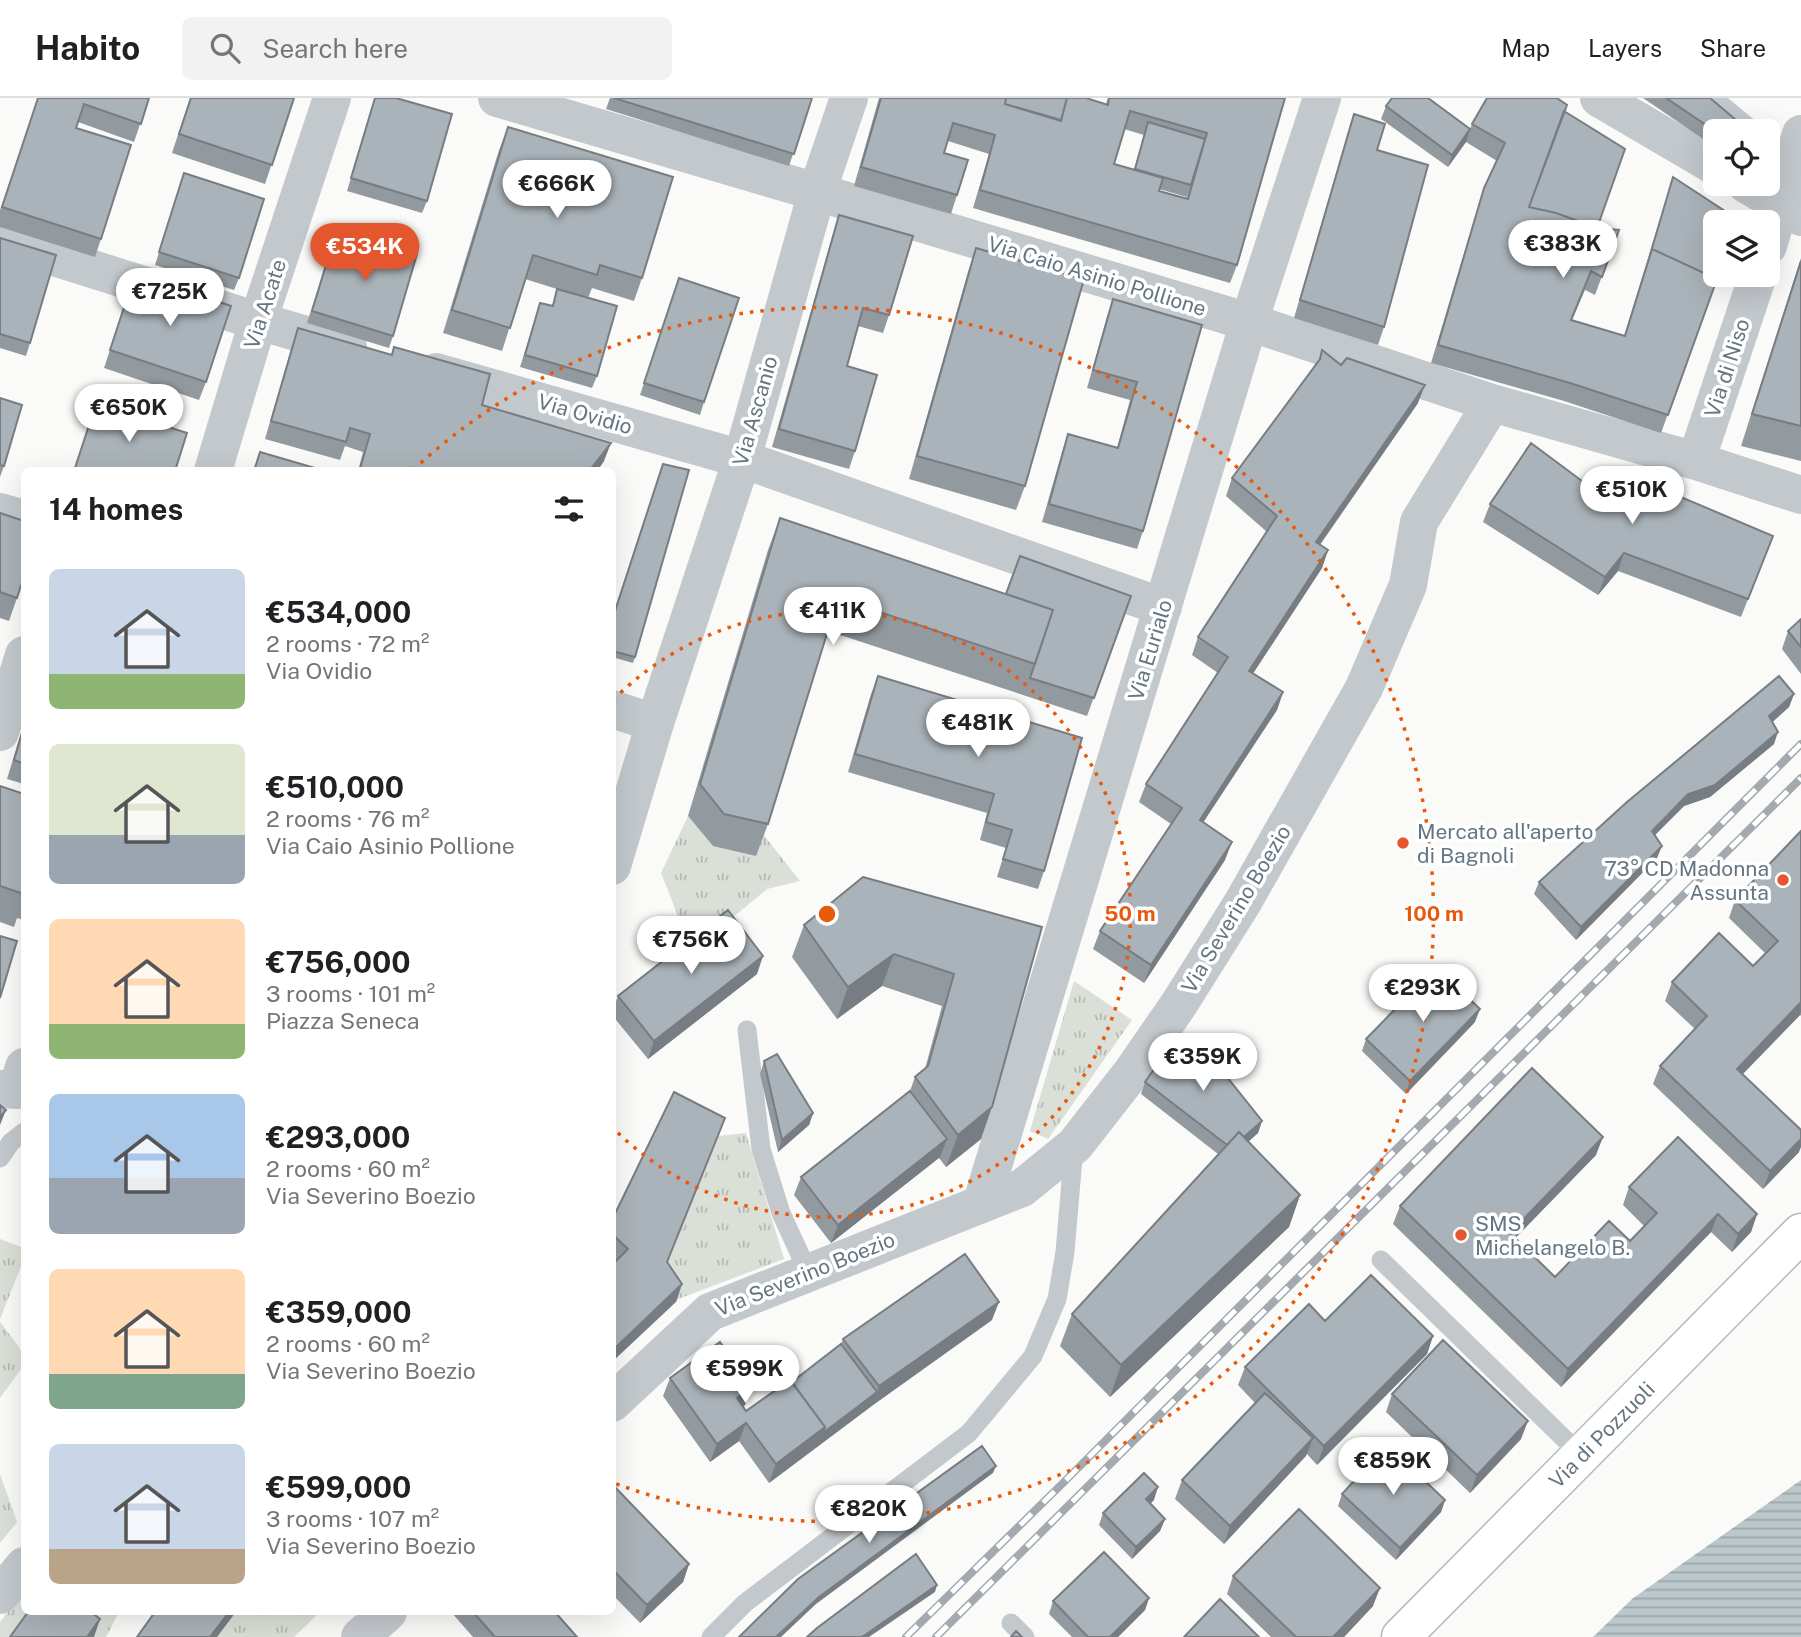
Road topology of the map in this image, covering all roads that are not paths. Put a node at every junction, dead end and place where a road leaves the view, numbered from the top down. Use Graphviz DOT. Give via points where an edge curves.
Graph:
graph roads {
  1 [pos="332,98"];
  2 [pos="497,98"];
  3 [pos="849,98"];
  4 [pos="1322,98"];
  5 [pos="1599,98"];
  6 [pos="1713,98"];
  7 [pos="1738,119"];
  8 [pos="1787,147"];
  9 [pos="1703,159"];
  10 [pos="817,192"];
  11 [pos="1766,196"];
  12 [pos="1791,211"];
  13 [pos="1780,228"];
  14 [pos="0,240"];
  15 [pos="1754,287"];
  16 [pos="258,321"];
  17 [pos="1249,322"];
  18 [pos="1492,403"];
  19 [pos="742,459"];
  20 [pos="1696,461"];
  21 [pos="214,467"];
  22 [pos="1801,495"];
  23 [pos="0,512"];
  24 [pos="21,518"];
  25 [pos="1163,607"];
  26 [pos="21,665"];
  27 [pos="616,710"];
  28 [pos="655,723"];
  29 [pos="0,732"];
  30 [pos="616,853"];
  31 [pos="747,1030"];
  32 [pos="21,1134"];
  33 [pos="1074,1145"];
  34 [pos="0,1158"];
  35 [pos="982,1202"];
  36 [pos="1801,1233"];
  37 [pos="1381,1260"];
  38 [pos="808,1272"];
  39 [pos="616,1399"];
  40 [pos="1581,1455"];
  41 [pos="21,1570"];
  42 [pos="0,1595"];
  43 [pos="385,1615"];
  44 [pos="360,1637"];
  45 [pos="711,1637"];
  46 [pos="1401,1637"];
  1 -- 16 [label="street, Via Acate"];
  2 -- 10 [label="street, Via Caio Asinio Pollione"];
  3 -- 10 [label="street, Via Ascanio"];
  4 -- 17 [label="street, Via Eurialo"];
  5 -- 9 [label="street"];
  6 -- 7 [label="lane"];
  8 -- 12 [label="street"];
  10 -- 17 [label="street, Via Caio Asinio Pollione"];
  10 -- 19 [label="street, Via Ascanio"];
  11 -- 12 [label="street"];
  12 -- 13 [label="street"];
  14 -- 16 [label="street, Via Ovidio"];
  15 -- 20 [label="street, Via di Niso"];
  16 -- 19 [label="street, Via Ovidio"];
  16 -- 21 [label="street, Via Acate"];
  17 -- 18 [label="street, Via Caio Asinio Pollione"];
  17 -- 25 [label="street, Via Eurialo"];
  18 -- 20 [label="street, Via Caio Asinio Pollione"];
  18 -- 33 [label="street, Via Severino Boezio" via="1419,522 1408,585 1357,700 1243,902 1179,1004"];
  19 -- 25 [label="street, Via Ovidio"];
  19 -- 28 [label="street, Via Ascanio"];
  20 -- 22 [label="street, Via Caio Asinio Pollione"];
  23 -- 24 [label="street"];
  25 -- 35 [label="street, Via Eurialo"];
  26 -- 29 [label="street"];
  27 -- 28 [label="street"];
  28 -- 30 [label="street, Via Ascanio"];
  31 -- 38 [label="lane" via="761,1149 781,1213"];
  32 -- 34 [label="lane"];
  33 -- 35 [label="street, Via Severino Boezio" via="1022,1188"];
  33 -- 45 [label="lane" via="1057,1299 1033,1356 968,1433 745,1603"];
  35 -- 38 [label="street, Via Severino Boezio"];
  36 -- 40 [label="street, Via di Pozzuoli"];
  37 -- 40 [label="lane"];
  38 -- 39 [label="street, Via Severino Boezio" via="710,1312"];
  40 -- 46 [label="street, Via di Pozzuoli"];
  41 -- 42 [label="street"];
  43 -- 44 [label="street"];
}
